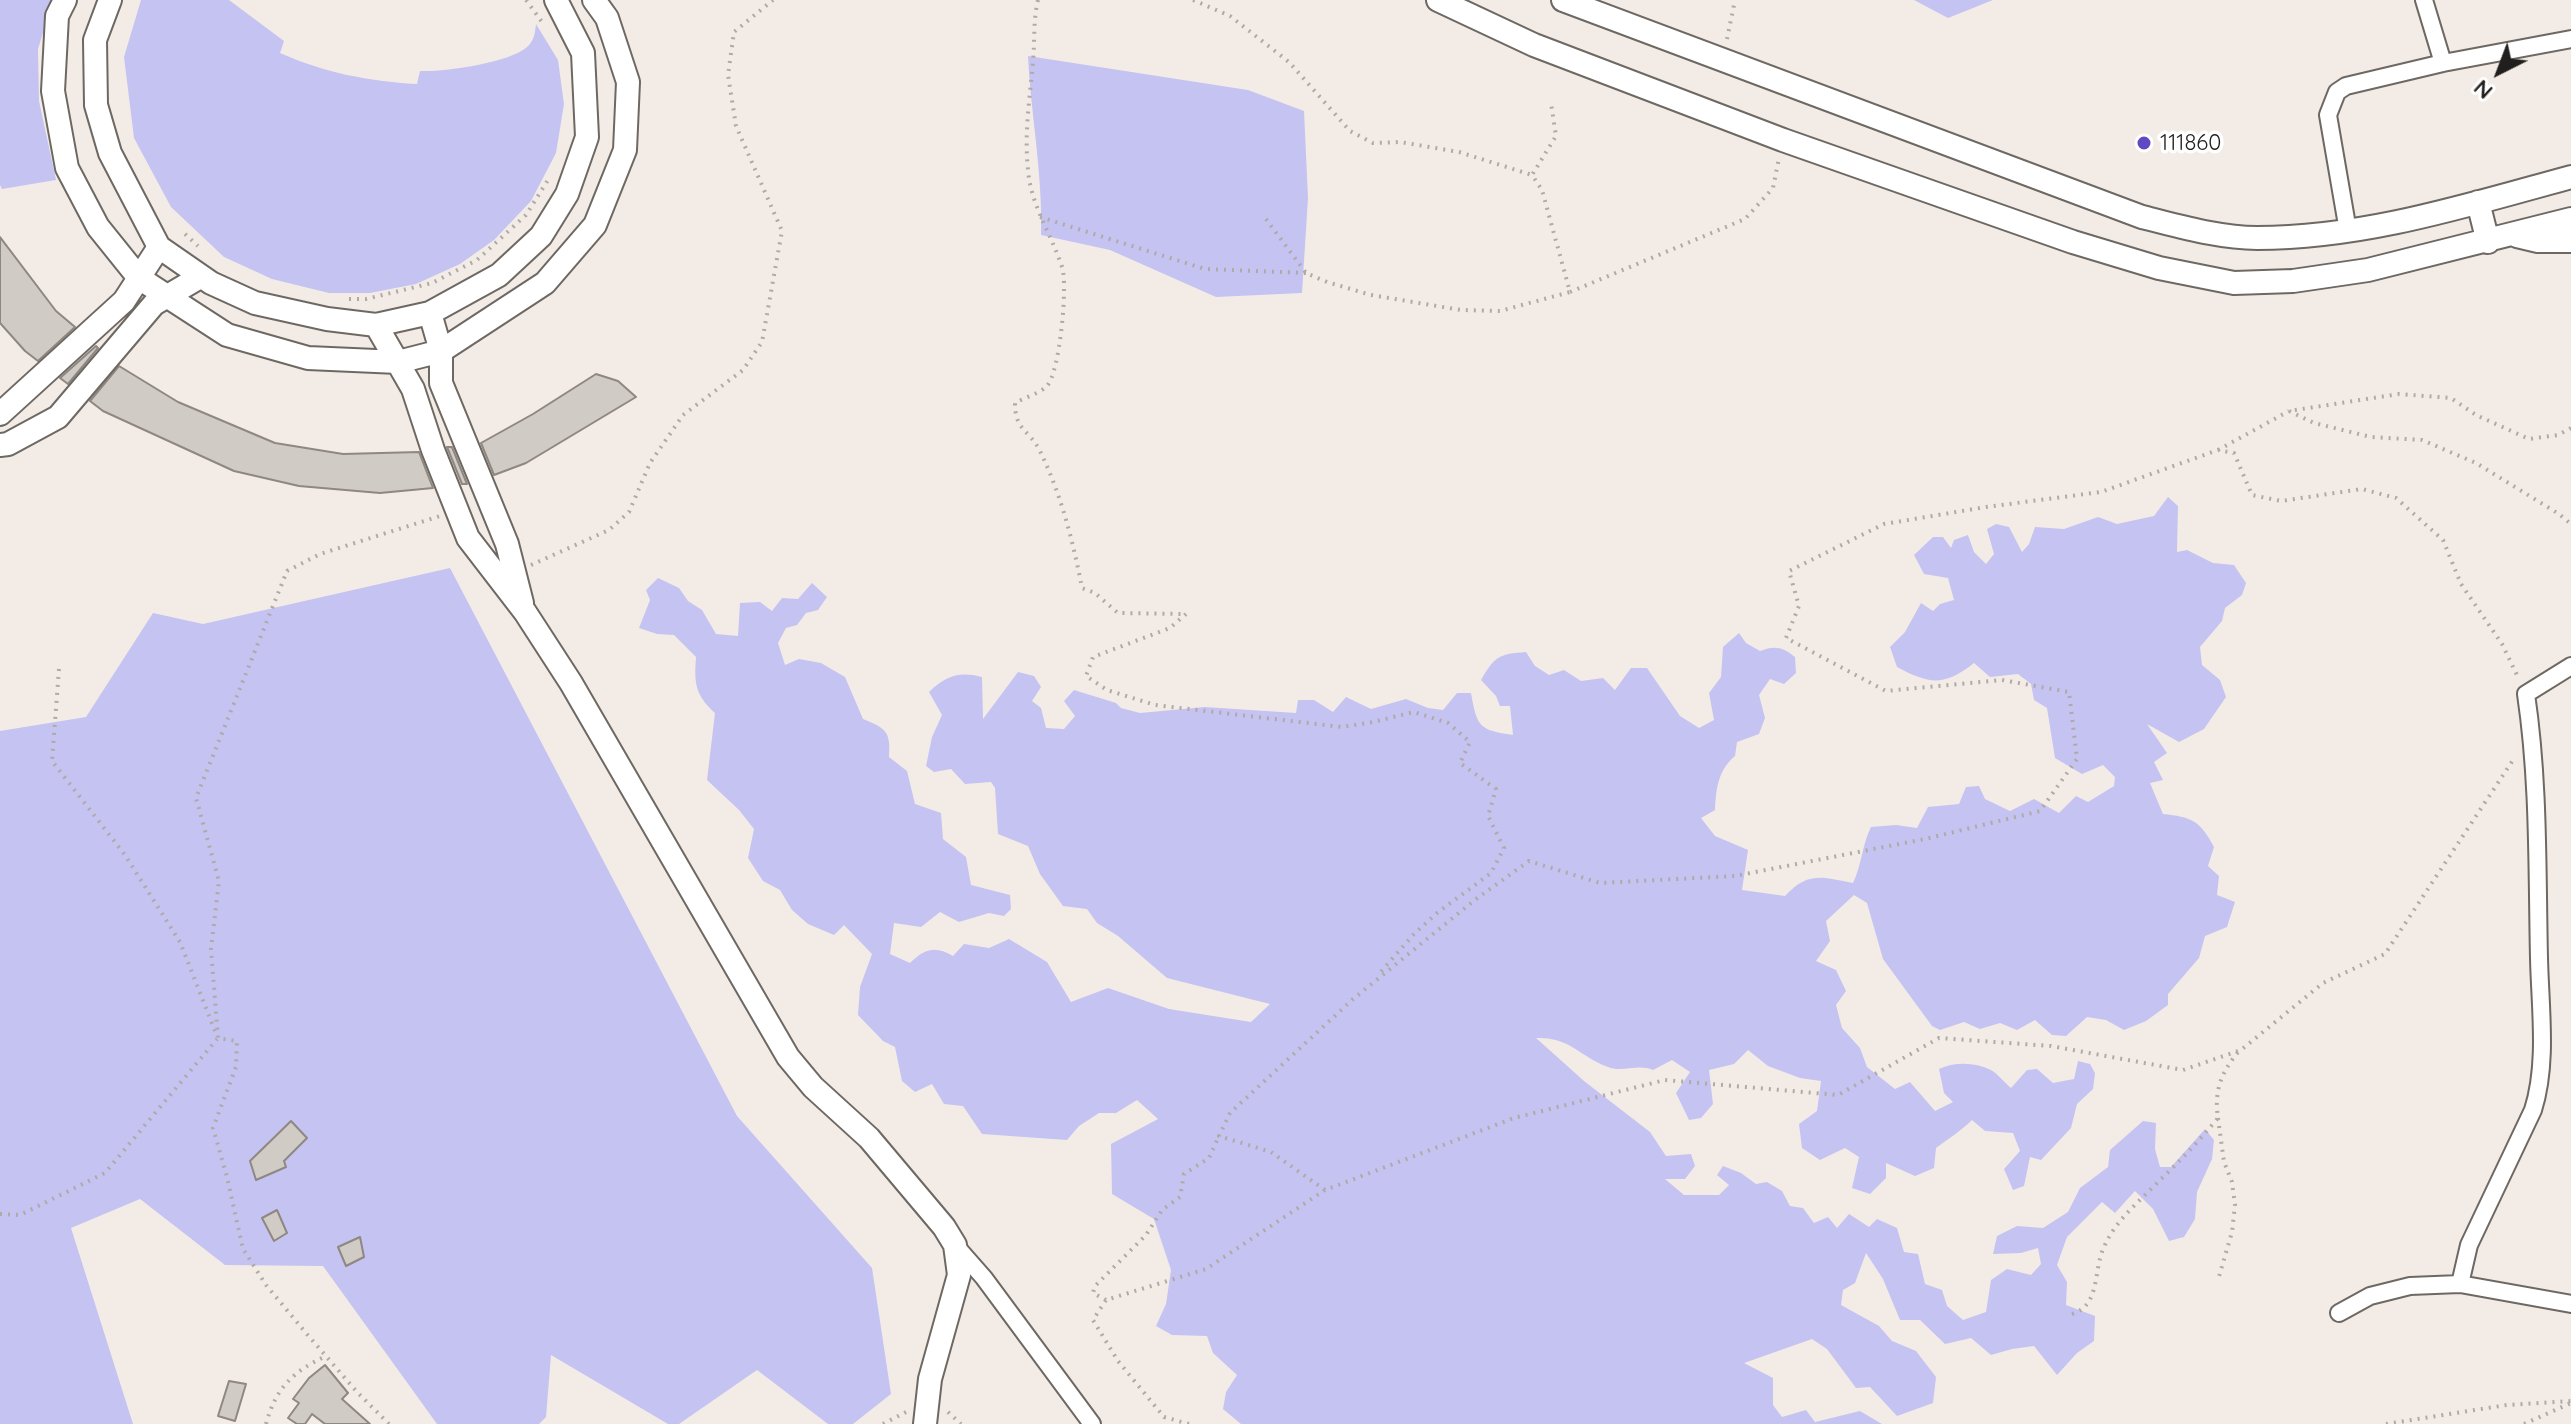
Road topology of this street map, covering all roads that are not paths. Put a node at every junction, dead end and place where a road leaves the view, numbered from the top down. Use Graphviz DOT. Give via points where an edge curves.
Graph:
graph roads {
  1 [pos="65,0"];
  2 [pos="110,0"];
  3 [pos="556,0"];
  4 [pos="594,0"];
  5 [pos="1438,0"];
  6 [pos="1563,0"];
  7 [pos="2424,0"];
  8 [pos="2571,39"];
  9 [pos="2443,63"];
  10 [pos="2571,177"];
  11 [pos="2478,202"];
  12 [pos="2571,219"];
  13 [pos="2348,231"];
  14 [pos="2512,235"];
  15 [pos="2571,241"];
  16 [pos="2488,242"];
  17 [pos="159,247"];
  18 [pos="200,277"];
  19 [pos="139,278"];
  20 [pos="166,297"];
  21 [pos="430,313"];
  22 [pos="376,325"];
  23 [pos="441,351"];
  24 [pos="398,362"];
  25 [pos="0,414"];
  26 [pos="0,445"];
  27 [pos="525,612"];
  28 [pos="2571,666"];
  29 [pos="955,1245"];
  30 [pos="2460,1284"];
  31 [pos="2571,1304"];
  32 [pos="2339,1313"];
  33 [pos="925,1424"];
  34 [pos="1092,1424"];
  1 -- 19 [label="main road" via="57,16 53,91 67,168 98,227"];
  2 -- 17 [label="main road" via="95,40 96,105 110,153"];
  3 -- 21 [label="main road" via="583,53 587,137 567,194 541,236 499,275"];
  4 -- 23 [label="main road" via="607,18 628,82 625,150 595,225 545,283"];
  5 -- 16 [label="main road" via="1534,45 1783,140 2159,268 2234,283 2293,281"];
  6 -- 13 [label="main road" via="2142,217 2255,238"];
  7 -- 9 [label="street"];
  8 -- 9 [label="street"];
  9 -- 13 [label="street" via="2337,92 2328,115"];
  10 -- 11 [label="main road"];
  11 -- 13 [label="main road"];
  11 -- 16 [label="main road"];
  12 -- 14 [label="main road"];
  14 -- 15 [label="main road"];
  14 -- 16 [label="main road"];
  17 -- 18 [label="main road"];
  17 -- 19 [label="main road"];
  18 -- 20 [label="main road"];
  18 -- 22 [label="main road" via="255,303"];
  19 -- 20 [label="main road"];
  19 -- 25 [label="main road" via="124,301"];
  20 -- 24 [label="main road" via="227,335 308,358"];
  20 -- 26 [label="main road" via="154,304 58,417"];
  21 -- 22 [label="main road"];
  21 -- 23 [label="main road"];
  22 -- 24 [label="main road"];
  23 -- 24 [label="main road"];
  23 -- 27 [label="main road" via="441,383 502,530"];
  24 -- 27 [label="main road" via="468,538"];
  27 -- 29 [label="main road" via="788,1057 869,1138"];
  28 -- 30 [label="street" via="2526,694 2537,801 2539,1092 2469,1245"];
  29 -- 33 [label="main road" via="959,1275 930,1379"];
  29 -- 34 [label="street"];
  30 -- 31 [label="street"];
  30 -- 32 [label="street" via="2410,1286 2370,1296"];
}
